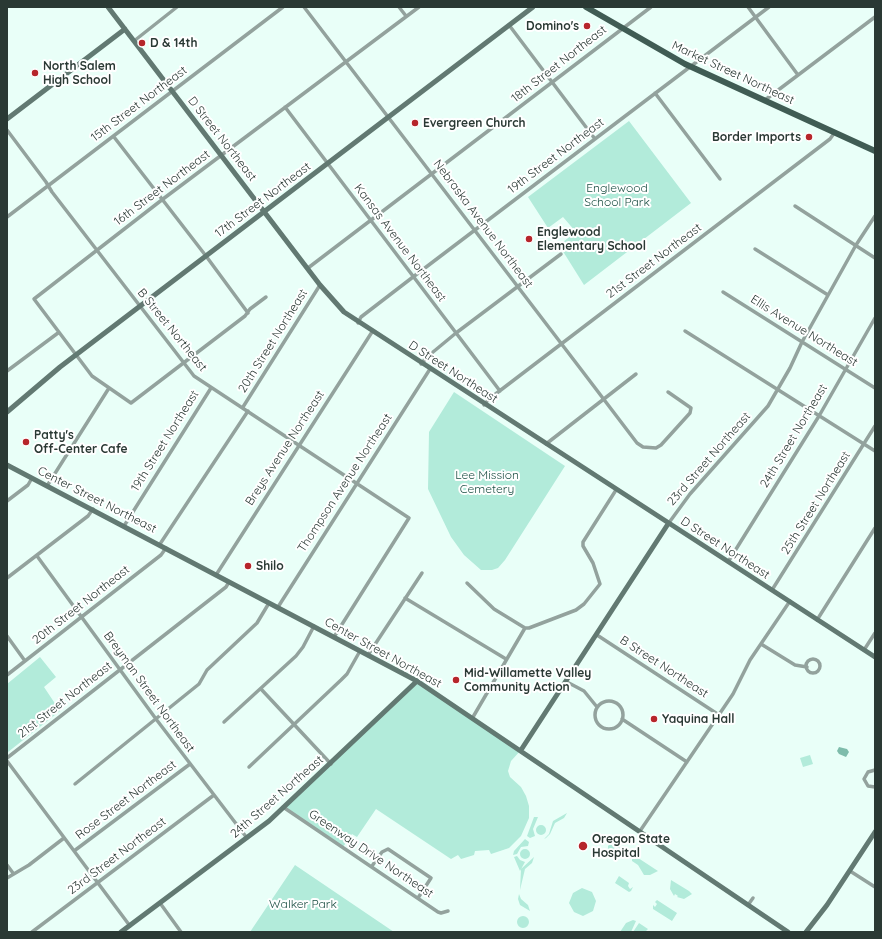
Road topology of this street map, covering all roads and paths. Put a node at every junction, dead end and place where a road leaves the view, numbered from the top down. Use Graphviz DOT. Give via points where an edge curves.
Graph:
graph roads {
  1 [pos="108,7"];
  2 [pos="177,7"];
  3 [pos="283,7"];
  4 [pos="304,7"];
  5 [pos="399,7"];
  6 [pos="419,7"];
  7 [pos="533,7"];
  8 [pos="586,7"];
  9 [pos="651,7"];
  10 [pos="748,7"];
  11 [pos="769,7"];
  12 [pos="406,16"];
  13 [pos="756,17"];
  14 [pos="875,17"];
  15 [pos="509,25"];
  16 [pos="125,29"];
  17 [pos="622,29"];
  18 [pos="134,40"];
  19 [pos="346,62"];
  20 [pos="690,67"];
  21 [pos="798,75"];
  22 [pos="553,82"];
  23 [pos="173,91"];
  24 [pos="655,93"];
  25 [pos="765,100"];
  26 [pos="285,107"];
  27 [pos="388,118"];
  28 [pos="7,119"];
  29 [pos="7,130"];
  30 [pos="835,132"];
  31 [pos="114,137"];
  32 [pos="595,139"];
  33 [pos="875,151"];
  34 [pos="222,155"];
  35 [pos="327,164"];
  36 [pos="432,174"];
  37 [pos="720,179"];
  38 [pos="48,186"];
  39 [pos="163,199"];
  40 [pos="796,206"];
  41 [pos="265,211"];
  42 [pos="875,216"];
  43 [pos="7,217"];
  44 [pos="369,221"];
  45 [pos="474,229"];
  46 [pos="856,245"];
  47 [pos="755,249"];
  48 [pos="96,250"];
  49 [pos="561,254"];
  50 [pos="206,256"];
  51 [pos="875,258"];
  52 [pos="308,268"];
  53 [pos="413,276"];
  54 [pos="320,285"];
  55 [pos="518,287"];
  56 [pos="723,292"];
  57 [pos="828,295"];
  58 [pos="266,297"];
  59 [pos="139,307"];
  60 [pos="248,313"];
  61 [pos="875,318"];
  62 [pos="358,323"];
  63 [pos="684,331"];
  64 [pos="372,332"];
  65 [pos="58,333"];
  66 [pos="456,333"];
  67 [pos="802,342"];
  68 [pos="562,344"];
  69 [pos="76,355"];
  70 [pos="183,363"];
  71 [pos="421,364"];
  72 [pos="430,369"];
  73 [pos="845,369"];
  74 [pos="7,371"];
  75 [pos="636,374"];
  76 [pos="109,388"];
  77 [pos="211,388"];
  78 [pos="875,388"];
  79 [pos="778,390"];
  80 [pos="500,391"];
  81 [pos="668,392"];
  82 [pos="604,399"];
  83 [pos="484,405"];
  84 [pos="243,407"];
  85 [pos="248,411"];
  86 [pos="7,412"];
  87 [pos="819,416"];
  88 [pos="875,426"];
  89 [pos="546,444"];
  90 [pos="864,444"];
  91 [pos="299,445"];
  92 [pos="875,451"];
  93 [pos="7,465"];
  94 [pos="32,478"];
  95 [pos="357,483"];
  96 [pos="48,486"];
  97 [pos="616,490"];
  98 [pos="7,501"];
  99 [pos="93,509"];
  100 [pos="668,524"];
  101 [pos="124,526"];
  102 [pos="875,528"];
  103 [pos="160,544"];
  104 [pos="166,548"];
  105 [pos="37,556"];
  106 [pos="728,562"];
  107 [pos="422,573"];
  108 [pos="216,575"];
  109 [pos="7,578"];
  110 [pos="229,582"];
  111 [pos="468,583"];
  112 [pos="772,590"];
  113 [pos="405,598"];
  114 [pos="790,601"];
  115 [pos="269,603"];
  116 [pos="278,607"];
  117 [pos="82,617"];
  118 [pos="817,620"];
  119 [pos="314,626"];
  120 [pos="525,628"];
  121 [pos="875,633"];
  122 [pos="597,635"];
  123 [pos="7,636"];
  124 [pos="334,637"];
  125 [pos="761,644"];
  126 [pos="864,650"];
  127 [pos="360,651"];
  128 [pos="368,655"];
  129 [pos="875,657"];
  130 [pos="506,659"];
  131 [pos="25,661"];
  132 [pos="807,667"];
  133 [pos="120,670"];
  134 [pos="7,676"];
  135 [pos="417,681"];
  136 [pos="567,682"];
  137 [pos="261,689"];
  138 [pos="597,707"];
  139 [pos="719,715"];
  140 [pos="473,717"];
  141 [pos="156,719"];
  142 [pos="622,719"];
  143 [pos="224,722"];
  144 [pos="294,725"];
  145 [pos="522,750"];
  146 [pos="7,760"];
  147 [pos="687,762"];
  148 [pos="190,764"];
  149 [pos="331,764"];
  150 [pos="249,767"];
  151 [pos="875,770"];
  152 [pos="75,784"];
  153 [pos="875,787"];
  154 [pos="214,796"];
  155 [pos="284,807"];
  156 [pos="640,831"];
  157 [pos="875,832"];
  158 [pos="64,838"];
  159 [pos="247,838"];
  160 [pos="74,851"];
  161 [pos="7,865"];
  162 [pos="372,866"];
  163 [pos="850,870"];
  164 [pos="13,873"];
  165 [pos="7,878"];
  166 [pos="98,883"];
  167 [pos="875,888"];
  168 [pos="418,898"];
  169 [pos="753,898"];
  170 [pos="160,903"];
  171 [pos="748,905"];
  172 [pos="448,911"];
  173 [pos="130,926"];
  174 [pos="32,932"];
  175 [pos="121,932"];
  176 [pos="181,932"];
  177 [pos="788,932"];
  178 [pos="806,932"];
  1 -- 16 [label="street, D Street Northeast"];
  2 -- 18 [label="street"];
  3 -- 23 [label="street, 15th Street Northeast"];
  4 -- 19 [label="street, Nebraska Avenue Northeast"];
  5 -- 12 [label="street"];
  6 -- 12 [label="street, 16th Street Northeast"];
  7 -- 15 [label="street, 17th Street Northeast"];
  8 -- 17 [label="main road, Market Street Northeast"];
  9 -- 17 [label="street, 18th Street Northeast"];
  10 -- 13 [label="street"];
  11 -- 13 [label="street, 19th Street Northeast"];
  12 -- 19 [label="street, 16th Street Northeast"];
  13 -- 20 [label="street, 19th Street Northeast"];
  13 -- 21 [label="street"];
  14 -- 21 [label="street"];
  15 -- 22 [label="street"];
  15 -- 27 [label="street, 17th Street Northeast"];
  16 -- 18 [label="street, D Street Northeast"];
  16 -- 28 [label="street"];
  17 -- 20 [label="main road, Market Street Northeast"];
  17 -- 22 [label="street, 18th Street Northeast"];
  18 -- 23 [label="street, D Street Northeast"];
  19 -- 26 [label="street, 16th Street Northeast"];
  19 -- 27 [label="street, Nebraska Avenue Northeast"];
  20 -- 24 [label="street, 19th Street Northeast"];
  20 -- 25 [label="main road, Market Street Northeast"];
  21 -- 25 [label="street"];
  22 -- 32 [label="street"];
  22 -- 36 [label="street, 18th Street Northeast"];
  23 -- 31 [label="street, 15th Street Northeast"];
  23 -- 34 [label="street, D Street Northeast"];
  24 -- 32 [label="street, 19th Street Northeast"];
  24 -- 37 [label="street"];
  25 -- 30 [label="main road, Market Street Northeast"];
  26 -- 34 [label="street, 16th Street Northeast"];
  26 -- 35 [label="street, Kansas Avenue Northeast"];
  27 -- 35 [label="street, 17th Street Northeast"];
  27 -- 36 [label="street, Nebraska Avenue Northeast"];
  29 -- 38 [label="street, B Street Northeast"];
  30 -- 33 [label="main road, Market Street Northeast"];
  30 -- 68 [label="street, 21st Street Northeast" via="830,139"];
  31 -- 38 [label="street, 15th Street Northeast"];
  31 -- 39 [label="street"];
  32 -- 45 [label="street, 19th Street Northeast"];
  34 -- 39 [label="street, 16th Street Northeast"];
  34 -- 41 [label="street, D Street Northeast"];
  35 -- 41 [label="street, 17th Street Northeast"];
  35 -- 44 [label="street, Kansas Avenue Northeast"];
  36 -- 44 [label="street, 18th Street Northeast"];
  36 -- 45 [label="street, Nebraska Avenue Northeast"];
  38 -- 43 [label="street, 15th Street Northeast"];
  38 -- 48 [label="street, B Street Northeast"];
  39 -- 48 [label="street, 16th Street Northeast"];
  39 -- 50 [label="street"];
  40 -- 46 [label="street"];
  41 -- 50 [label="street, 17th Street Northeast"];
  41 -- 52 [label="street, D Street Northeast"];
  42 -- 46 [label="street, 23rd Street Northeast"];
  44 -- 52 [label="street, 18th Street Northeast"];
  44 -- 53 [label="street, Kansas Avenue Northeast"];
  45 -- 53 [label="street, 19th Street Northeast"];
  45 -- 55 [label="street, Nebraska Avenue Northeast"];
  46 -- 51 [label="street"];
  46 -- 57 [label="street, 23rd Street Northeast"];
  47 -- 57 [label="street"];
  48 -- 59 [label="street, B Street Northeast"];
  48 -- 65 [label="street, 16th Street Northeast" via="34,299"];
  49 -- 55 [label="street"];
  50 -- 59 [label="street, 17th Street Northeast"];
  50 -- 60 [label="street"];
  52 -- 54 [label="street, D Street Northeast"];
  53 -- 62 [label="street, 19th Street Northeast" via="361,317"];
  53 -- 66 [label="street, Kansas Avenue Northeast"];
  54 -- 62 [label="street, D Street Northeast" via="344,312"];
  54 -- 84 [label="street, 20th Street Northeast"];
  55 -- 66 [label="street"];
  55 -- 68 [label="street, Nebraska Avenue Northeast"];
  56 -- 67 [label="street, Ellis Avenue Northeast"];
  57 -- 67 [label="street, 23rd Street Northeast"];
  58 -- 60 [label="street"];
  59 -- 69 [label="street, 17th Street Northeast"];
  59 -- 70 [label="street, B Street Northeast"];
  60 -- 70 [label="street"];
  61 -- 73 [label="street, 24th Street Northeast"];
  62 -- 64 [label="street, D Street Northeast"];
  63 -- 79 [label="street"];
  64 -- 71 [label="street, D Street Northeast"];
  64 -- 91 [label="street, Breys Avenue Northeast"];
  65 -- 69 [label="street"];
  65 -- 74 [label="street"];
  66 -- 71 [label="street"];
  66 -- 80 [label="street, Kansas Avenue Northeast"];
  67 -- 73 [label="street, Ellis Avenue Northeast"];
  67 -- 79 [label="street, 23rd Street Northeast"];
  68 -- 80 [label="street, 21st Street Northeast"];
  68 -- 82 [label="street, Nebraska Avenue Northeast"];
  69 -- 76 [label="street" via="92,376"];
  69 -- 86 [label="street, 17th Street Northeast"];
  70 -- 76 [label="street" via="131,403"];
  70 -- 77 [label="street, B Street Northeast" via="194,376"];
  71 -- 72 [label="street, D Street Northeast"];
  72 -- 83 [label="street, D Street Northeast"];
  72 -- 95 [label="street, Thompson Avenue Northeast"];
  73 -- 78 [label="street, Ellis Avenue Northeast"];
  73 -- 87 [label="street, 24th Street Northeast"];
  75 -- 82 [label="street"];
  76 -- 96 [label="street"];
  77 -- 84 [label="street, B Street Northeast"];
  77 -- 101 [label="street, 19th Street Northeast"];
  79 -- 87 [label="street"];
  79 -- 100 [label="street, 23rd Street Northeast" via="760,418 690,494"];
  80 -- 83 [label="street, 21st Street Northeast"];
  81 -- 82 [label="street, Nebraska Avenue Northeast" via="692,410 656,448 637,443"];
  82 -- 89 [label="street"];
  83 -- 89 [label="street, D Street Northeast"];
  84 -- 85 [label="street, B Street Northeast"];
  85 -- 91 [label="street, B Street Northeast"];
  85 -- 103 [label="street, 20th Street Northeast"];
  87 -- 90 [label="street"];
  87 -- 106 [label="street, 24th Street Northeast"];
  88 -- 90 [label="street, 25th Street Northeast"];
  89 -- 97 [label="street, D Street Northeast"];
  90 -- 92 [label="street"];
  90 -- 112 [label="street, 25th Street Northeast"];
  91 -- 95 [label="street, B Street Northeast"];
  91 -- 108 [label="street, Breys Avenue Northeast"];
  93 -- 94 [label="street, Center Street Northeast"];
  94 -- 96 [label="street, Center Street Northeast"];
  94 -- 98 [label="street"];
  95 -- 116 [label="street, Thompson Avenue Northeast"];
  95 -- 124 [label="street, B Street Northeast" via="409,518"];
  96 -- 99 [label="street, Center Street Northeast"];
  97 -- 100 [label="street, D Street Northeast"];
  97 -- 120 [label="street" via="583,542 600,581 599,585 576,610"];
  99 -- 101 [label="street, Center Street Northeast"];
  99 -- 105 [label="street" via="88,516"];
  100 -- 106 [label="street, D Street Northeast"];
  100 -- 122 [label="street, 23rd Street Northeast"];
  101 -- 103 [label="street, Center Street Northeast"];
  102 -- 118 [label="street"];
  103 -- 104 [label="street, Center Street Northeast"];
  104 -- 108 [label="street, Center Street Northeast"];
  104 -- 117 [label="street, 20th Street Northeast" via="161,555"];
  105 -- 109 [label="street"];
  105 -- 117 [label="street, Breyman Street Northeast"];
  106 -- 112 [label="street, D Street Northeast"];
  107 -- 113 [label="street"];
  108 -- 110 [label="street, Center Street Northeast"];
  110 -- 115 [label="street, Center Street Northeast"];
  110 -- 133 [label="street, 21st Street Northeast" via="226,587"];
  111 -- 120 [label="street" via="494,609"];
  112 -- 114 [label="street, D Street Northeast"];
  113 -- 128 [label="street"];
  113 -- 130 [label="street"];
  114 -- 118 [label="street, D Street Northeast"];
  114 -- 125 [label="street"];
  115 -- 116 [label="street, Center Street Northeast"];
  115 -- 141 [label="street" via="257,623 207,670 199,684"];
  116 -- 119 [label="street, Center Street Northeast"];
  117 -- 131 [label="street, 20th Street Northeast"];
  117 -- 133 [label="street, Breyman Street Northeast"];
  118 -- 126 [label="street, D Street Northeast"];
  119 -- 124 [label="street, Center Street Northeast"];
  119 -- 137 [label="street" via="301,651"];
  120 -- 130 [label="street"];
  121 -- 126 [label="street"];
  122 -- 136 [label="street, 23rd Street Northeast"];
  122 -- 139 [label="street, B Street Northeast"];
  123 -- 131 [label="street"];
  124 -- 127 [label="street, Center Street Northeast"];
  125 -- 132 [label="street" via="794,665"];
  125 -- 139 [label="street"];
  126 -- 129 [label="street, D Street Northeast"];
  127 -- 128 [label="street, Center Street Northeast"];
  127 -- 144 [label="street" via="347,674"];
  128 -- 135 [label="street, Center Street Northeast"];
  130 -- 140 [label="street"];
  131 -- 134 [label="street, 20th Street Northeast"];
  133 -- 141 [label="street, Breyman Street Northeast"];
  133 -- 146 [label="street, 21st Street Northeast"];
  135 -- 140 [label="street, Center Street Northeast"];
  135 -- 149 [label="street, 24th Street Northeast"];
  136 -- 138 [label="street" via="584,692"];
  136 -- 145 [label="street, 23rd Street Northeast"];
  137 -- 143 [label="street"];
  137 -- 144 [label="street"];
  138 -- 142 [label="street" via="604,701 613,701 620,706"];
  138 -- 142 [label="street" via="596,720 605,728 617,726"];
  139 -- 147 [label="street"];
  140 -- 145 [label="street, Center Street Northeast"];
  141 -- 148 [label="street, Breyman Street Northeast"];
  141 -- 152 [label="street"];
  142 -- 147 [label="street"];
  144 -- 149 [label="street"];
  144 -- 150 [label="street"];
  145 -- 156 [label="street, Center Street Northeast"];
  146 -- 158 [label="street"];
  147 -- 156 [label="street"];
  148 -- 154 [label="street, Breyman Street Northeast"];
  148 -- 160 [label="street, Rose Street Northeast"];
  149 -- 155 [label="street, 24th Street Northeast"];
  151 -- 153 [label="street" via="868,772 864,779 868,786"];
  154 -- 159 [label="street, Breyman Street Northeast"];
  154 -- 166 [label="street, 23rd Street Northeast"];
  155 -- 159 [label="street, 24th Street Northeast"];
  155 -- 162 [label="street, Greenway Drive Northeast"];
  156 -- 171 [label="street, Center Street Northeast"];
  157 -- 163 [label="street"];
  158 -- 160 [label="street"];
  158 -- 164 [label="street"];
  159 -- 170 [label="street, 24th Street Northeast"];
  160 -- 166 [label="street"];
  161 -- 164 [label="street"];
  162 -- 168 [label="street, Greenway Drive Northeast"];
  162 -- 168 [label="street" via="382,852 388,849 431,878"];
  163 -- 167 [label="street"];
  163 -- 178 [label="street"];
  164 -- 165 [label="street"];
  166 -- 173 [label="street"];
  166 -- 174 [label="street, 23rd Street Northeast"];
  168 -- 172 [label="street, Greenway Drive Northeast" via="438,912"];
  169 -- 171 [label="street"];
  170 -- 173 [label="street, 24th Street Northeast"];
  170 -- 176 [label="street"];
  171 -- 177 [label="street, Center Street Northeast"];
  173 -- 175 [label="street, 24th Street Northeast"];
}
